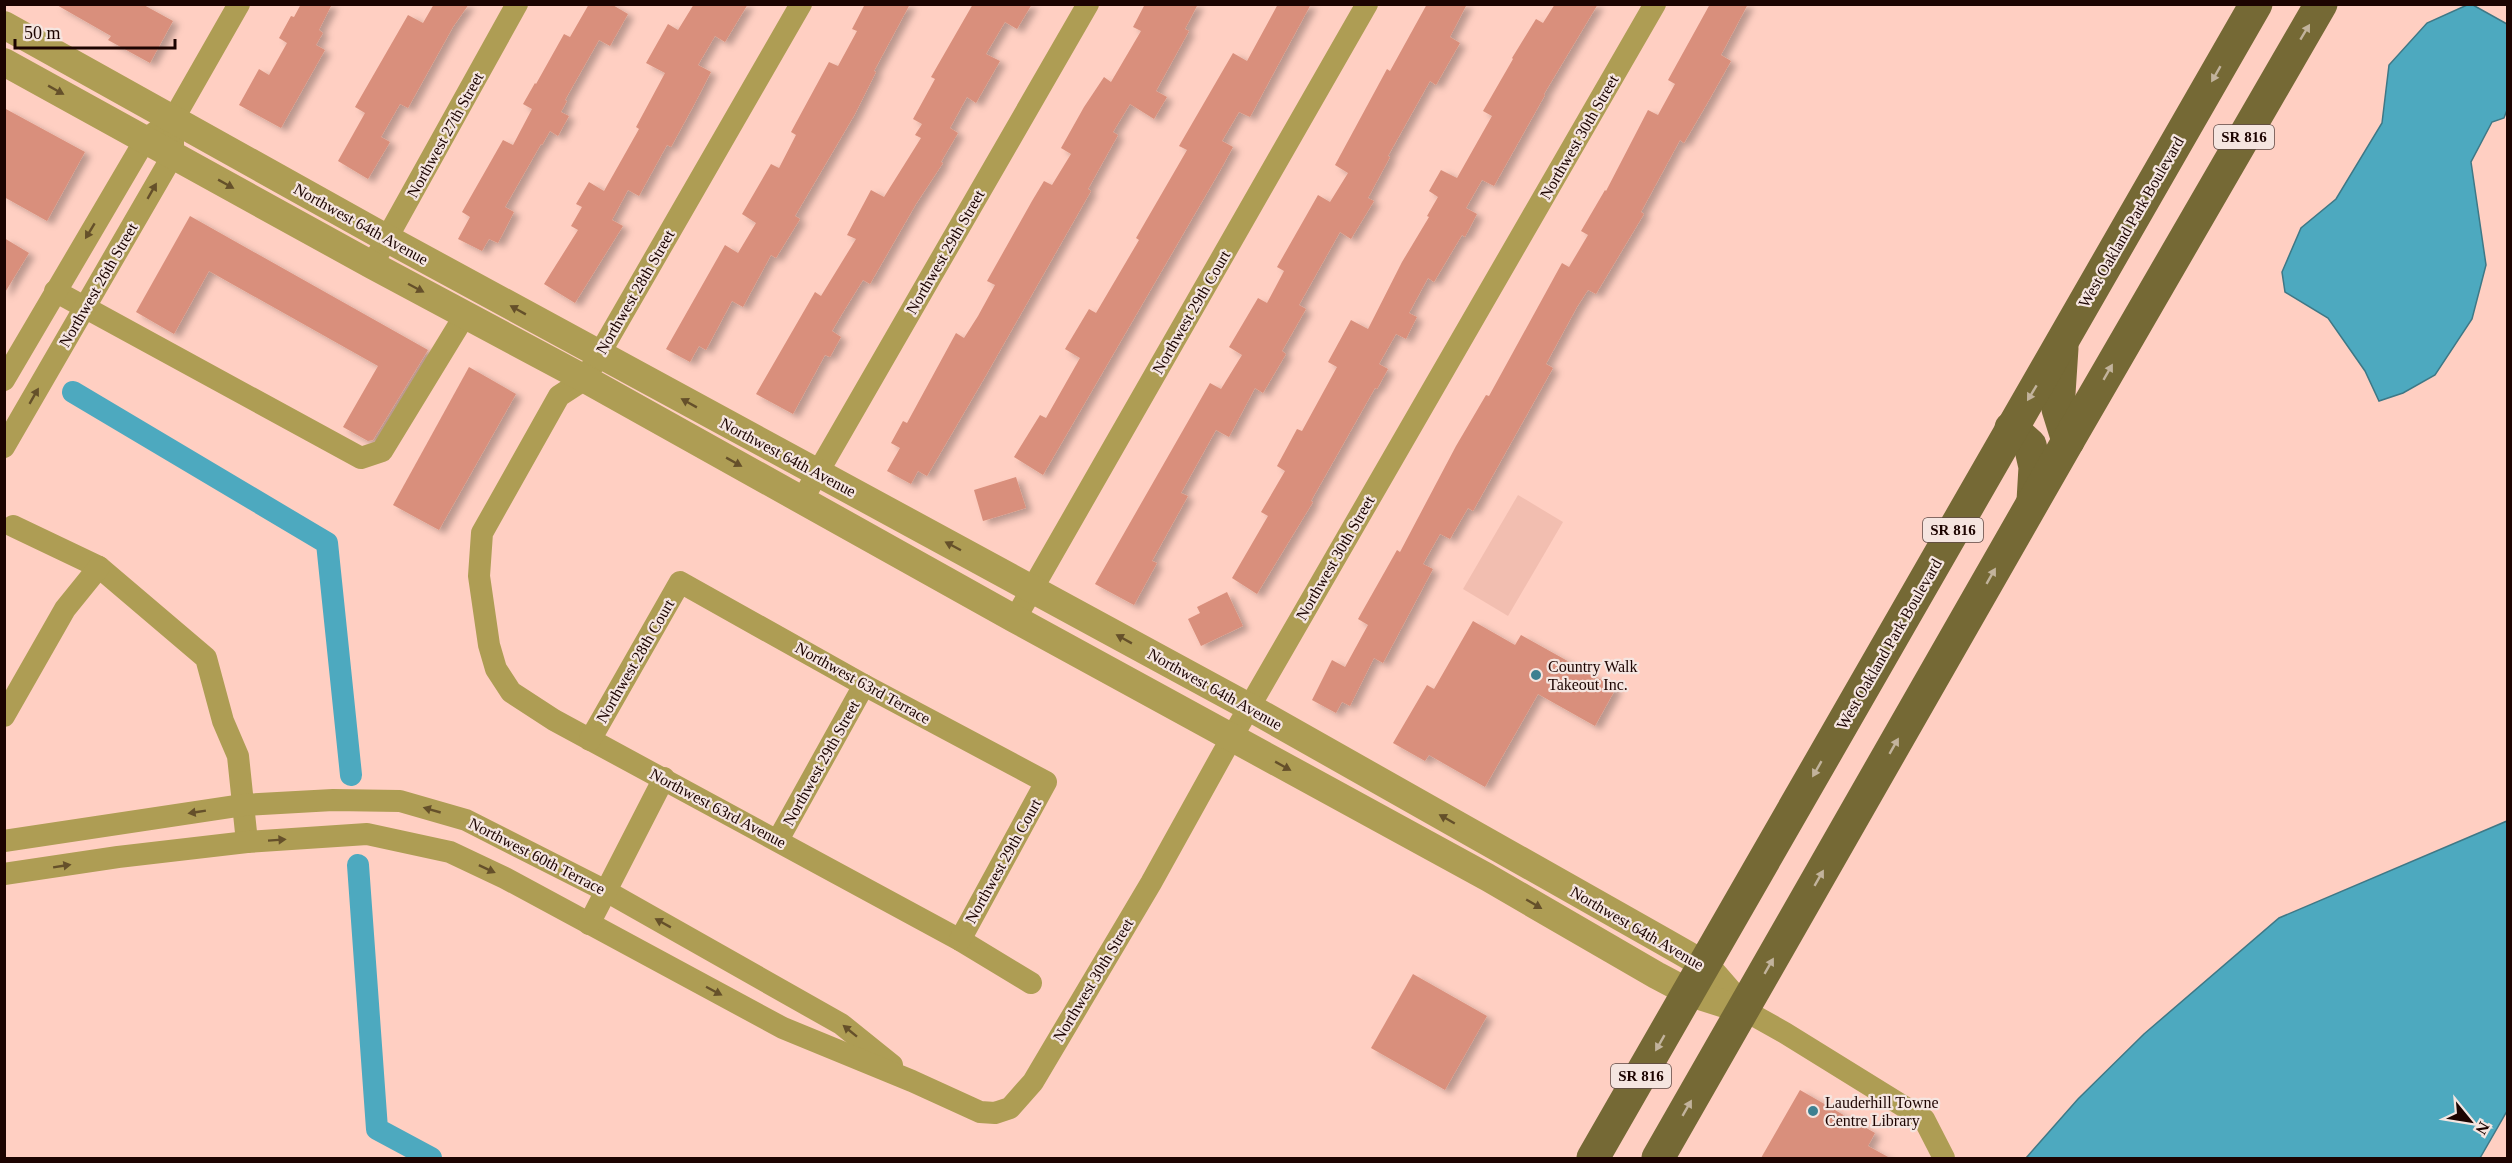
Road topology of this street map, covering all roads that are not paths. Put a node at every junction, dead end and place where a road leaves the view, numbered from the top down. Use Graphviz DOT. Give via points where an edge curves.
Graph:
graph roads {
  1 [pos="239,4"];
  2 [pos="518,4"];
  3 [pos="801,4"];
  4 [pos="1088,4"];
  5 [pos="1367,4"];
  6 [pos="1655,4"];
  7 [pos="2256,4"];
  8 [pos="2321,4"];
  9 [pos="4,25"];
  10 [pos="4,62"];
  11 [pos="174,118"];
  12 [pos="145,140"];
  13 [pos="173,155"];
  14 [pos="386,238"];
  15 [pos="372,265"];
  16 [pos="55,291"];
  17 [pos="84,308"];
  18 [pos="465,315"];
  19 [pos="2062,343"];
  20 [pos="600,355"];
  21 [pos="585,379"];
  22 [pos="4,380"];
  23 [pos="2011,428"];
  24 [pos="2068,441"];
  25 [pos="4,447"];
  26 [pos="818,473"];
  27 [pos="802,500"];
  28 [pos="2033,503"];
  29 [pos="13,526"];
  30 [pos="99,567"];
  31 [pos="479,576"];
  32 [pos="680,582"];
  33 [pos="1032,589"];
  34 [pos="1015,619"];
  35 [pos="864,685"];
  36 [pos="1249,707"];
  37 [pos="4,716"];
  38 [pos="1232,737"];
  39 [pos="590,740"];
  40 [pos="664,778"];
  41 [pos="1046,782"];
  42 [pos="243,805"];
  43 [pos="778,840"];
  44 [pos="4,841"];
  45 [pos="248,842"];
  46 [pos="1498,848"];
  47 [pos="1446,856"];
  48 [pos="1532,868"];
  49 [pos="4,874"];
  50 [pos="1487,877"];
  51 [pos="606,891"];
  52 [pos="589,924"];
  53 [pos="960,940"];
  54 [pos="702,945"];
  55 [pos="684,974"];
  56 [pos="1698,979"];
  57 [pos="1031,983"];
  58 [pos="1744,1010"];
  59 [pos="912,1081"];
  60 [pos="1010,1108"];
  61 [pos="1593,1158"];
  62 [pos="1658,1158"];
  63 [pos="1944,1158"];
  1 -- 11 [label="street, Northwest 26th Street"];
  2 -- 14 [label="street, Northwest 27th Street"];
  3 -- 20 [label="street, Northwest 28th Street"];
  4 -- 26 [label="street, Northwest 29th Street"];
  5 -- 33 [label="street, Northwest 29th Court"];
  6 -- 36 [label="street, Northwest 30th Street"];
  7 -- 19 [label="main road, West Oakland Park Boulevard / SR 816, one-way"];
  24 -- 8 [label="main road, SR 816, one-way"];
  9 -- 11 [label="street, Northwest 64th Avenue"];
  10 -- 12 [label="street, Northwest 64th Avenue, one-way"];
  11 -- 12 [label="street, Northwest 26th Street"];
  11 -- 13 [label="street, Northwest 26th Street"];
  11 -- 14 [label="street, Northwest 64th Avenue"];
  12 -- 13 [label="street, Northwest 64th Avenue"];
  12 -- 16 [label="street, Northwest 26th Street, one-way"];
  13 -- 15 [label="street, Northwest 64th Avenue, one-way"];
  17 -- 13 [label="street, Northwest 26th Street, one-way"];
  14 -- 15 [label="street, Northwest 27th Street"];
  20 -- 14 [label="street, Northwest 64th Avenue, one-way"];
  15 -- 18 [label="street, Northwest 64th Avenue, one-way"];
  16 -- 17 [label="street"];
  16 -- 22 [label="street, Northwest 26th Street"];
  17 -- 18 [label="street" via="361,458 382,451"];
  25 -- 17 [label="street, Northwest 26th Street, one-way"];
  18 -- 21 [label="street, Northwest 64th Avenue"];
  19 -- 23 [label="main road, West Oakland Park Boulevard / SR 816, one-way"];
  19 -- 24 [label="main road" via="2058,409"];
  20 -- 21 [label="street, Northwest 28th Street"];
  26 -- 20 [label="street, Northwest 64th Avenue, one-way"];
  21 -- 27 [label="street, Northwest 64th Avenue, one-way"];
  21 -- 31 [label="street, Northwest 28th Street" via="559,396 482,533"];
  23 -- 28 [label="main road" via="2030,446 2035,467"];
  23 -- 56 [label="main road, West Oakland Park Boulevard / SR 816, one-way"];
  24 -- 28 [label="main road, SR 816"];
  26 -- 27 [label="street, Northwest 29th Street"];
  33 -- 26 [label="street, Northwest 64th Avenue, one-way"];
  27 -- 34 [label="street, Northwest 64th Avenue"];
  58 -- 28 [label="main road, SR 816, one-way"];
  29 -- 30 [label="street"];
  30 -- 37 [label="street" via="65,609"];
  30 -- 42 [label="street" via="206,658 223,721 238,756"];
  31 -- 39 [label="street, Northwest 63rd Avenue" via="489,645 496,669 511,692"];
  32 -- 35 [label="street, Northwest 63rd Terrace"];
  32 -- 39 [label="street, Northwest 28th Court"];
  33 -- 34 [label="street, Northwest 29th Court"];
  36 -- 33 [label="street, Northwest 64th Avenue, one-way"];
  34 -- 38 [label="street, Northwest 64th Avenue"];
  35 -- 41 [label="street, Northwest 63rd Terrace"];
  35 -- 43 [label="street, Northwest 29th Street"];
  36 -- 38 [label="street, Northwest 30th Street"];
  46 -- 36 [label="street, Northwest 64th Avenue, one-way"];
  38 -- 47 [label="street, Northwest 64th Avenue, one-way"];
  38 -- 60 [label="street, Northwest 30th Street" via="1033,1082"];
  39 -- 40 [label="street, Northwest 63rd Avenue"];
  40 -- 43 [label="street, Northwest 63rd Avenue"];
  40 -- 51 [label="street"];
  41 -- 53 [label="street, Northwest 29th Court"];
  42 -- 44 [label="street, Northwest 60th Terrace, one-way"];
  42 -- 45 [label="street"];
  51 -- 42 [label="street, Northwest 60th Terrace, one-way" via="465,820 400,801"];
  43 -- 53 [label="street, Northwest 63rd Avenue"];
  49 -- 45 [label="street, Northwest 60th Terrace, one-way"];
  45 -- 52 [label="street, Northwest 60th Terrace, one-way" via="367,834 450,852"];
  46 -- 47 [label="street" via="1480,856"];
  46 -- 48 [label="street, Northwest 64th Avenue"];
  47 -- 50 [label="street, Northwest 64th Avenue"];
  48 -- 50 [label="street" via="1509,868"];
  48 -- 56 [label="street, Northwest 64th Avenue"];
  50 -- 56 [label="street, Northwest 64th Avenue, one-way"];
  51 -- 52 [label="street"];
  54 -- 51 [label="street, Northwest 60th Terrace, one-way"];
  52 -- 55 [label="street, Northwest 60th Terrace"];
  53 -- 57 [label="street, Northwest 63rd Avenue"];
  54 -- 55 [label="street"];
  59 -- 54 [label="street, Northwest 60th Terrace, one-way" via="841,1024"];
  55 -- 59 [label="street, Northwest 60th Terrace, one-way" via="783,1028"];
  56 -- 58 [label="street, Northwest 64th Avenue"];
  56 -- 61 [label="main road, West Oakland Park Boulevard / SR 816, one-way"];
  62 -- 58 [label="main road, SR 816, one-way"];
  58 -- 63 [label="street" via="1924,1119"];
  59 -- 60 [label="street, Northwest 60th Terrace" via="980,1112"];
}
